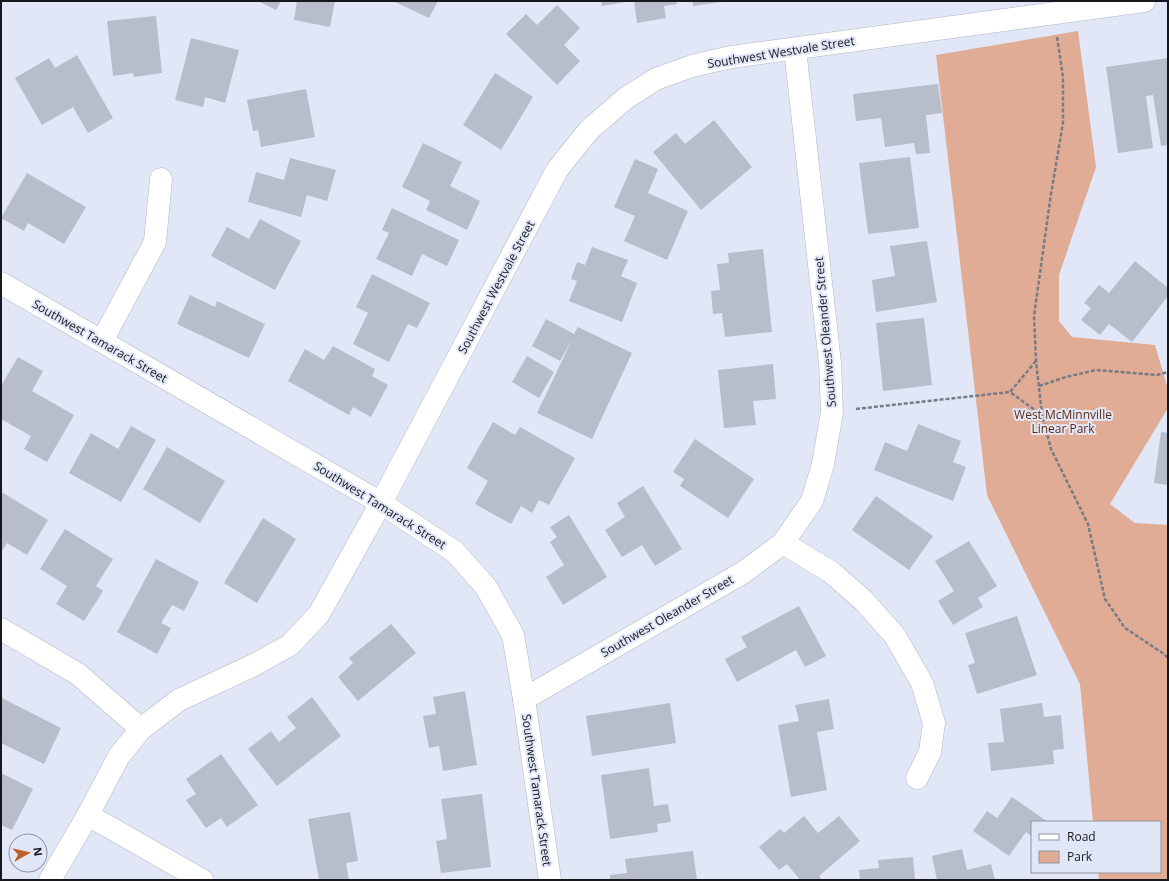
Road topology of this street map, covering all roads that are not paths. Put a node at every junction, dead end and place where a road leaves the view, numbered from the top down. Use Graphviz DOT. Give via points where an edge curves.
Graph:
graph roads {
  1 [pos="1144,1"];
  2 [pos="795,49"];
  3 [pos="161,179"];
  4 [pos="1,283"];
  5 [pos="102,341"];
  6 [pos="381,503"];
  7 [pos="783,543"];
  8 [pos="1,629"];
  9 [pos="524,699"];
  10 [pos="142,729"];
  11 [pos="917,778"];
  12 [pos="88,815"];
  13 [pos="50,880"];
  14 [pos="202,880"];
  15 [pos="550,880"];
  1 -- 2 [label="street, Southwest Westvale Street"];
  2 -- 6 [label="street, Southwest Westvale Street" via="731,57 692,66 656,79 626,98 589,130 557,170"];
  2 -- 7 [label="street, Southwest Oleander Street" via="830,363 832,412 823,464 812,501"];
  3 -- 5 [label="street" via="156,242"];
  4 -- 5 [label="street, Southwest Tamarack Street"];
  5 -- 6 [label="street, Southwest Tamarack Street"];
  6 -- 9 [label="street, Southwest Tamarack Street" via="455,552 486,587 512,635"];
  6 -- 10 [label="street, Southwest Westvale Street" via="319,614 290,645 179,700"];
  7 -- 9 [label="street, Southwest Oleander Street" via="744,572"];
  7 -- 11 [label="street" via="831,572 864,601 895,636 922,683 934,723 930,752"];
  8 -- 10 [label="street" via="78,674"];
  9 -- 15 [label="street, Southwest Tamarack Street"];
  10 -- 12 [label="street, Southwest Westvale Street" via="119,756"];
  12 -- 13 [label="street, Southwest Westvale Street"];
  12 -- 14 [label="street"];
}
